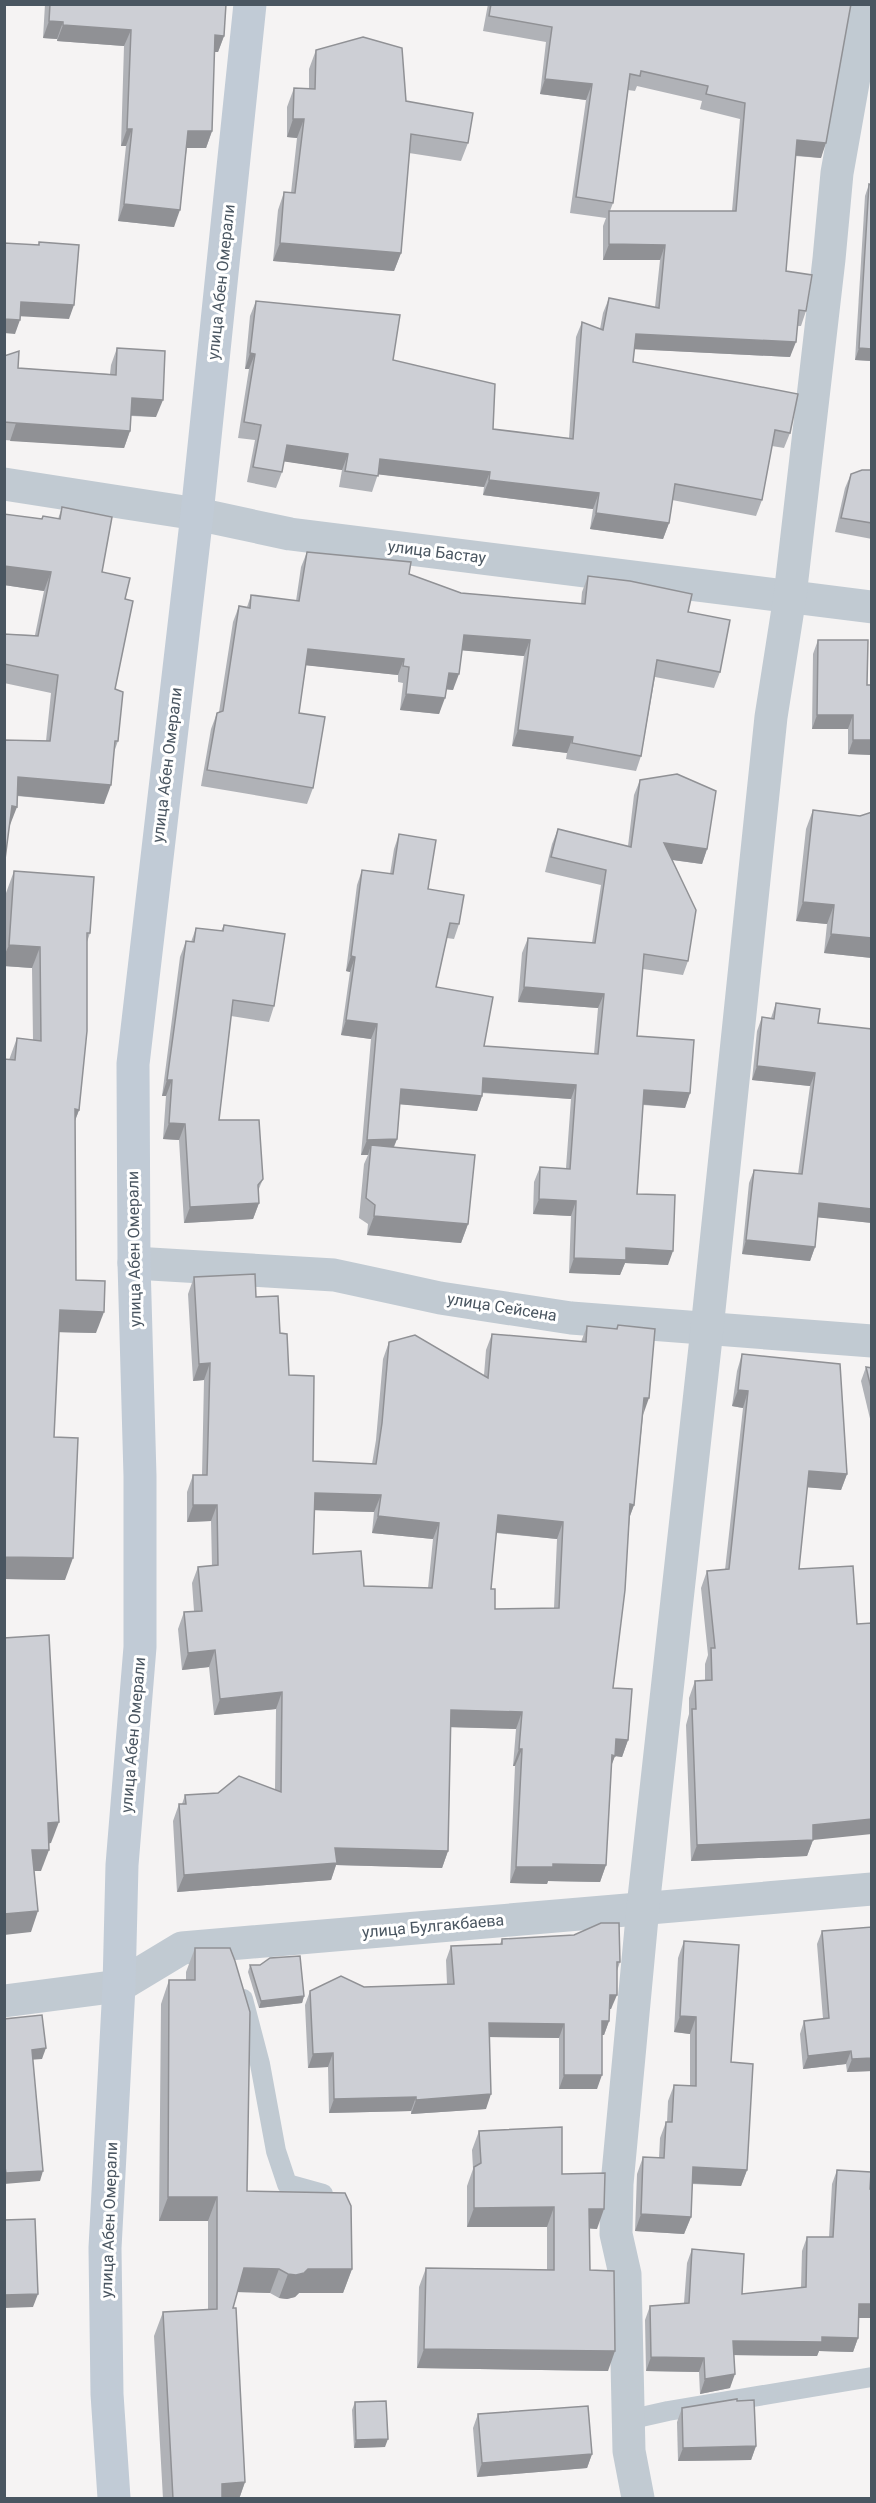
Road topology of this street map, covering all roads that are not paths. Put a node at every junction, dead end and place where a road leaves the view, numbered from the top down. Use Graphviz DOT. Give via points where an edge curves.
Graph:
graph roads {
  1 [pos="250,4"];
  2 [pos="867,4"];
  3 [pos="4,484"];
  4 [pos="197,514"];
  5 [pos="790,596"];
  6 [pos="872,607"];
  7 [pos="134,1263"];
  8 [pos="707,1329"];
  9 [pos="872,1341"];
  10 [pos="872,1888"];
  11 [pos="643,1907"];
  12 [pos="238,1979"];
  13 [pos="118,1986"];
  14 [pos="4,2001"];
  15 [pos="323,2194"];
  16 [pos="872,2376"];
  17 [pos="628,2420"];
  18 [pos="114,2499"];
  19 [pos="638,2499"];
  1 -- 4 [label="main road, улица Абен Омерали"];
  2 -- 5 [label="street" via="837,173"];
  3 -- 4 [label="street, улица Бастау"];
  4 -- 5 [label="street, улица Бастау" via="290,534"];
  4 -- 7 [label="main road, улица Абен Омерали" via="133,1064"];
  5 -- 6 [label="street, улица Бастау"];
  5 -- 8 [label="street" via="771,717"];
  7 -- 8 [label="street, улица Сейсена" via="334,1275 440,1298 571,1318"];
  7 -- 13 [label="main road, улица Абен Омерали" via="140,1647 122,1865"];
  8 -- 9 [label="street, улица Сейсена"];
  8 -- 11 [label="street"];
  10 -- 11 [label="street, улица Булгакбаева"];
  11 -- 13 [label="street, улица Булгакбаева" via="223,1953 182,1948"];
  11 -- 17 [label="street" via="617,2184 616,2234 625,2274"];
  12 -- 15 [label="lane" via="260,2064 276,2151 287,2184"];
  13 -- 14 [label="street, улица Булгакбаева"];
  13 -- 18 [label="main road, улица Абен Омерали" via="105,2248 107,2394"];
  16 -- 17 [label="lane"];
  17 -- 19 [label="street"];
}
